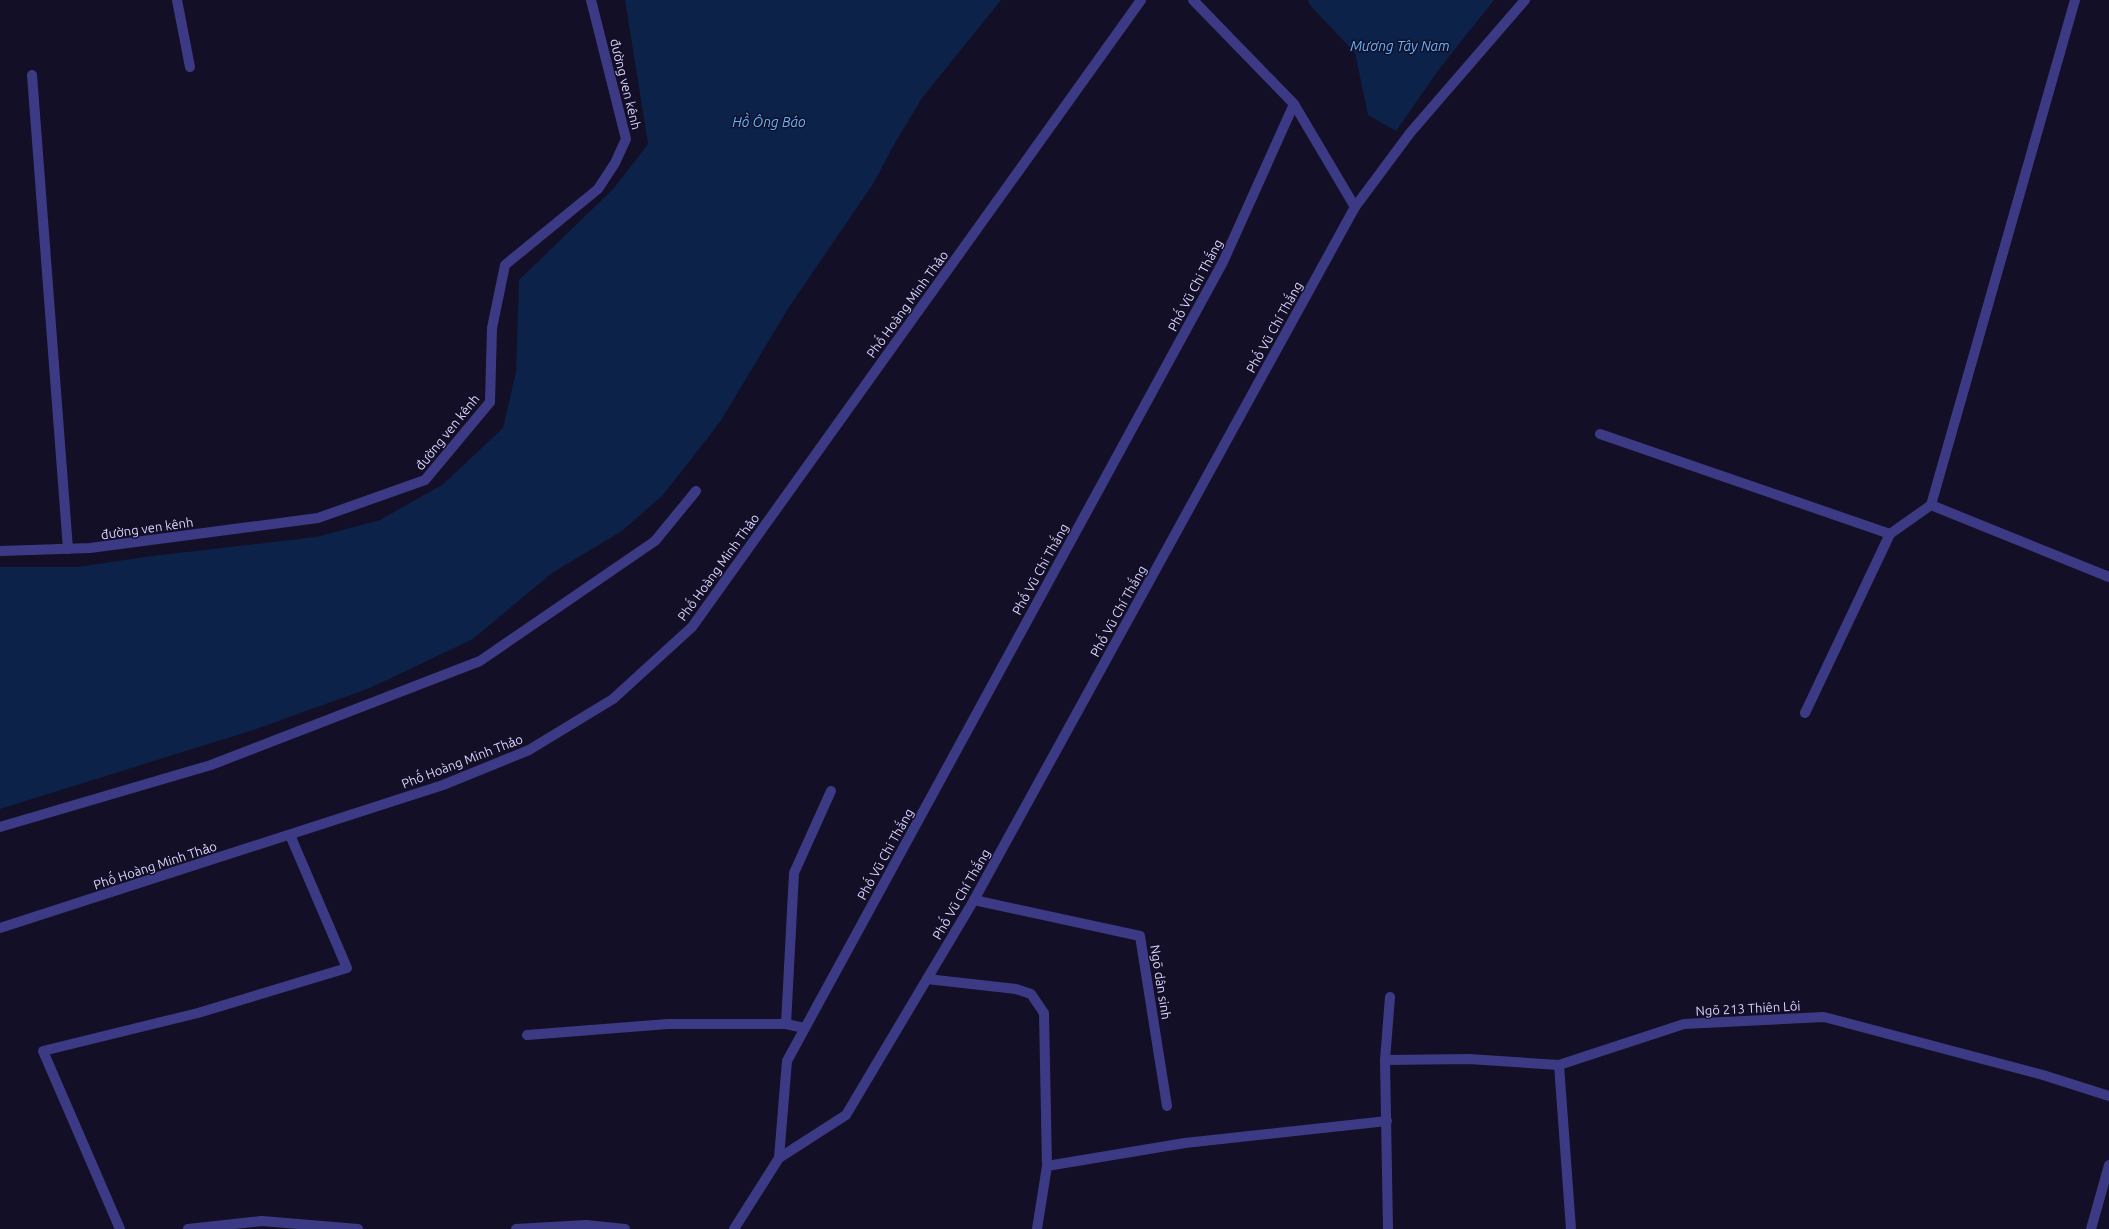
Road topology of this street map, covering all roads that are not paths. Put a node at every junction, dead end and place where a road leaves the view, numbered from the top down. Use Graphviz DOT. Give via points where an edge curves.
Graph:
graph roads {
  1 [pos="177,0"];
  2 [pos="591,0"];
  3 [pos="1141,0"];
  4 [pos="1193,0"];
  5 [pos="1525,0"];
  6 [pos="2075,0"];
  7 [pos="190,67"];
  8 [pos="32,75"];
  9 [pos="1294,104"];
  10 [pos="1355,207"];
  11 [pos="1600,434"];
  12 [pos="696,491"];
  13 [pos="1932,505"];
  14 [pos="1890,534"];
  15 [pos="68,549"];
  16 [pos="0,551"];
  17 [pos="2109,577"];
  18 [pos="1805,713"];
  19 [pos="831,791"];
  20 [pos="0,827"];
  21 [pos="290,835"];
  22 [pos="974,900"];
  23 [pos="0,928"];
  24 [pos="927,979"];
  25 [pos="1390,997"];
  26 [pos="786,1024"];
  27 [pos="804,1028"];
  28 [pos="526,1035"];
  29 [pos="1385,1060"];
  30 [pos="1559,1065"];
  31 [pos="2109,1096"];
  32 [pos="1167,1106"];
  33 [pos="1387,1121"];
  34 [pos="779,1158"];
  35 [pos="2109,1165"];
  36 [pos="1046,1166"];
  37 [pos="120,1229"];
  38 [pos="188,1229"];
  39 [pos="358,1229"];
  40 [pos="516,1229"];
  41 [pos="626,1229"];
  42 [pos="734,1229"];
  43 [pos="1037,1229"];
  44 [pos="1388,1229"];
  45 [pos="1571,1229"];
  46 [pos="2091,1229"];
  1 -- 7 [label="street"];
  2 -- 15 [label="street, đường ven kênh" via="626,139 615,163 598,188 505,264 492,328 490,402 425,480 318,518"];
  3 -- 21 [label="street, Phố Hoàng Minh Thảo" via="692,627 613,699 529,750 443,784"];
  4 -- 9 [label="street"];
  5 -- 10 [label="street, Phố Vũ Chí Thắng" via="1410,133"];
  6 -- 13 [label="street"];
  8 -- 15 [label="street"];
  9 -- 10 [label="street"];
  9 -- 27 [label="street, Phố Vũ Chi Thắng" via="1223,262"];
  10 -- 22 [label="street, Phố Vũ Chí Thắng"];
  11 -- 14 [label="street"];
  12 -- 20 [label="street" via="655,541 480,661 211,765"];
  13 -- 14 [label="street"];
  13 -- 17 [label="street"];
  14 -- 18 [label="street"];
  15 -- 16 [label="street, đường ven kênh"];
  19 -- 26 [label="street" via="794,873"];
  21 -- 23 [label="street, Phố Hoàng Minh Thảo"];
  21 -- 37 [label="street" via="347,968 198,1013 43,1051"];
  22 -- 24 [label="street, Phố Vũ Chí Thắng"];
  22 -- 32 [label="street, Ngõ dân sinh" via="1140,936"];
  24 -- 34 [label="street, Phố Vũ Chí Thắng" via="846,1115"];
  24 -- 36 [label="street" via="1016,989 1031,994 1044,1013"];
  25 -- 29 [label="street"];
  26 -- 27 [label="street"];
  26 -- 28 [label="street" via="668,1024"];
  27 -- 34 [label="street, Phố Vũ Chi Thắng" via="787,1061"];
  29 -- 30 [label="street, Ngõ 213 Thiên Lôi" via="1469,1059"];
  29 -- 33 [label="street"];
  30 -- 31 [label="street, Ngõ 213 Thiên Lôi" via="1684,1024 1824,1017 2043,1075"];
  30 -- 45 [label="street"];
  33 -- 36 [label="street" via="1186,1143"];
  33 -- 44 [label="street"];
  34 -- 42 [label="street, Phố Vũ Chí Thắng"];
  35 -- 46 [label="street"];
  36 -- 43 [label="street"];
  38 -- 39 [label="street" via="262,1221"];
  40 -- 41 [label="street" via="586,1225"];
}
